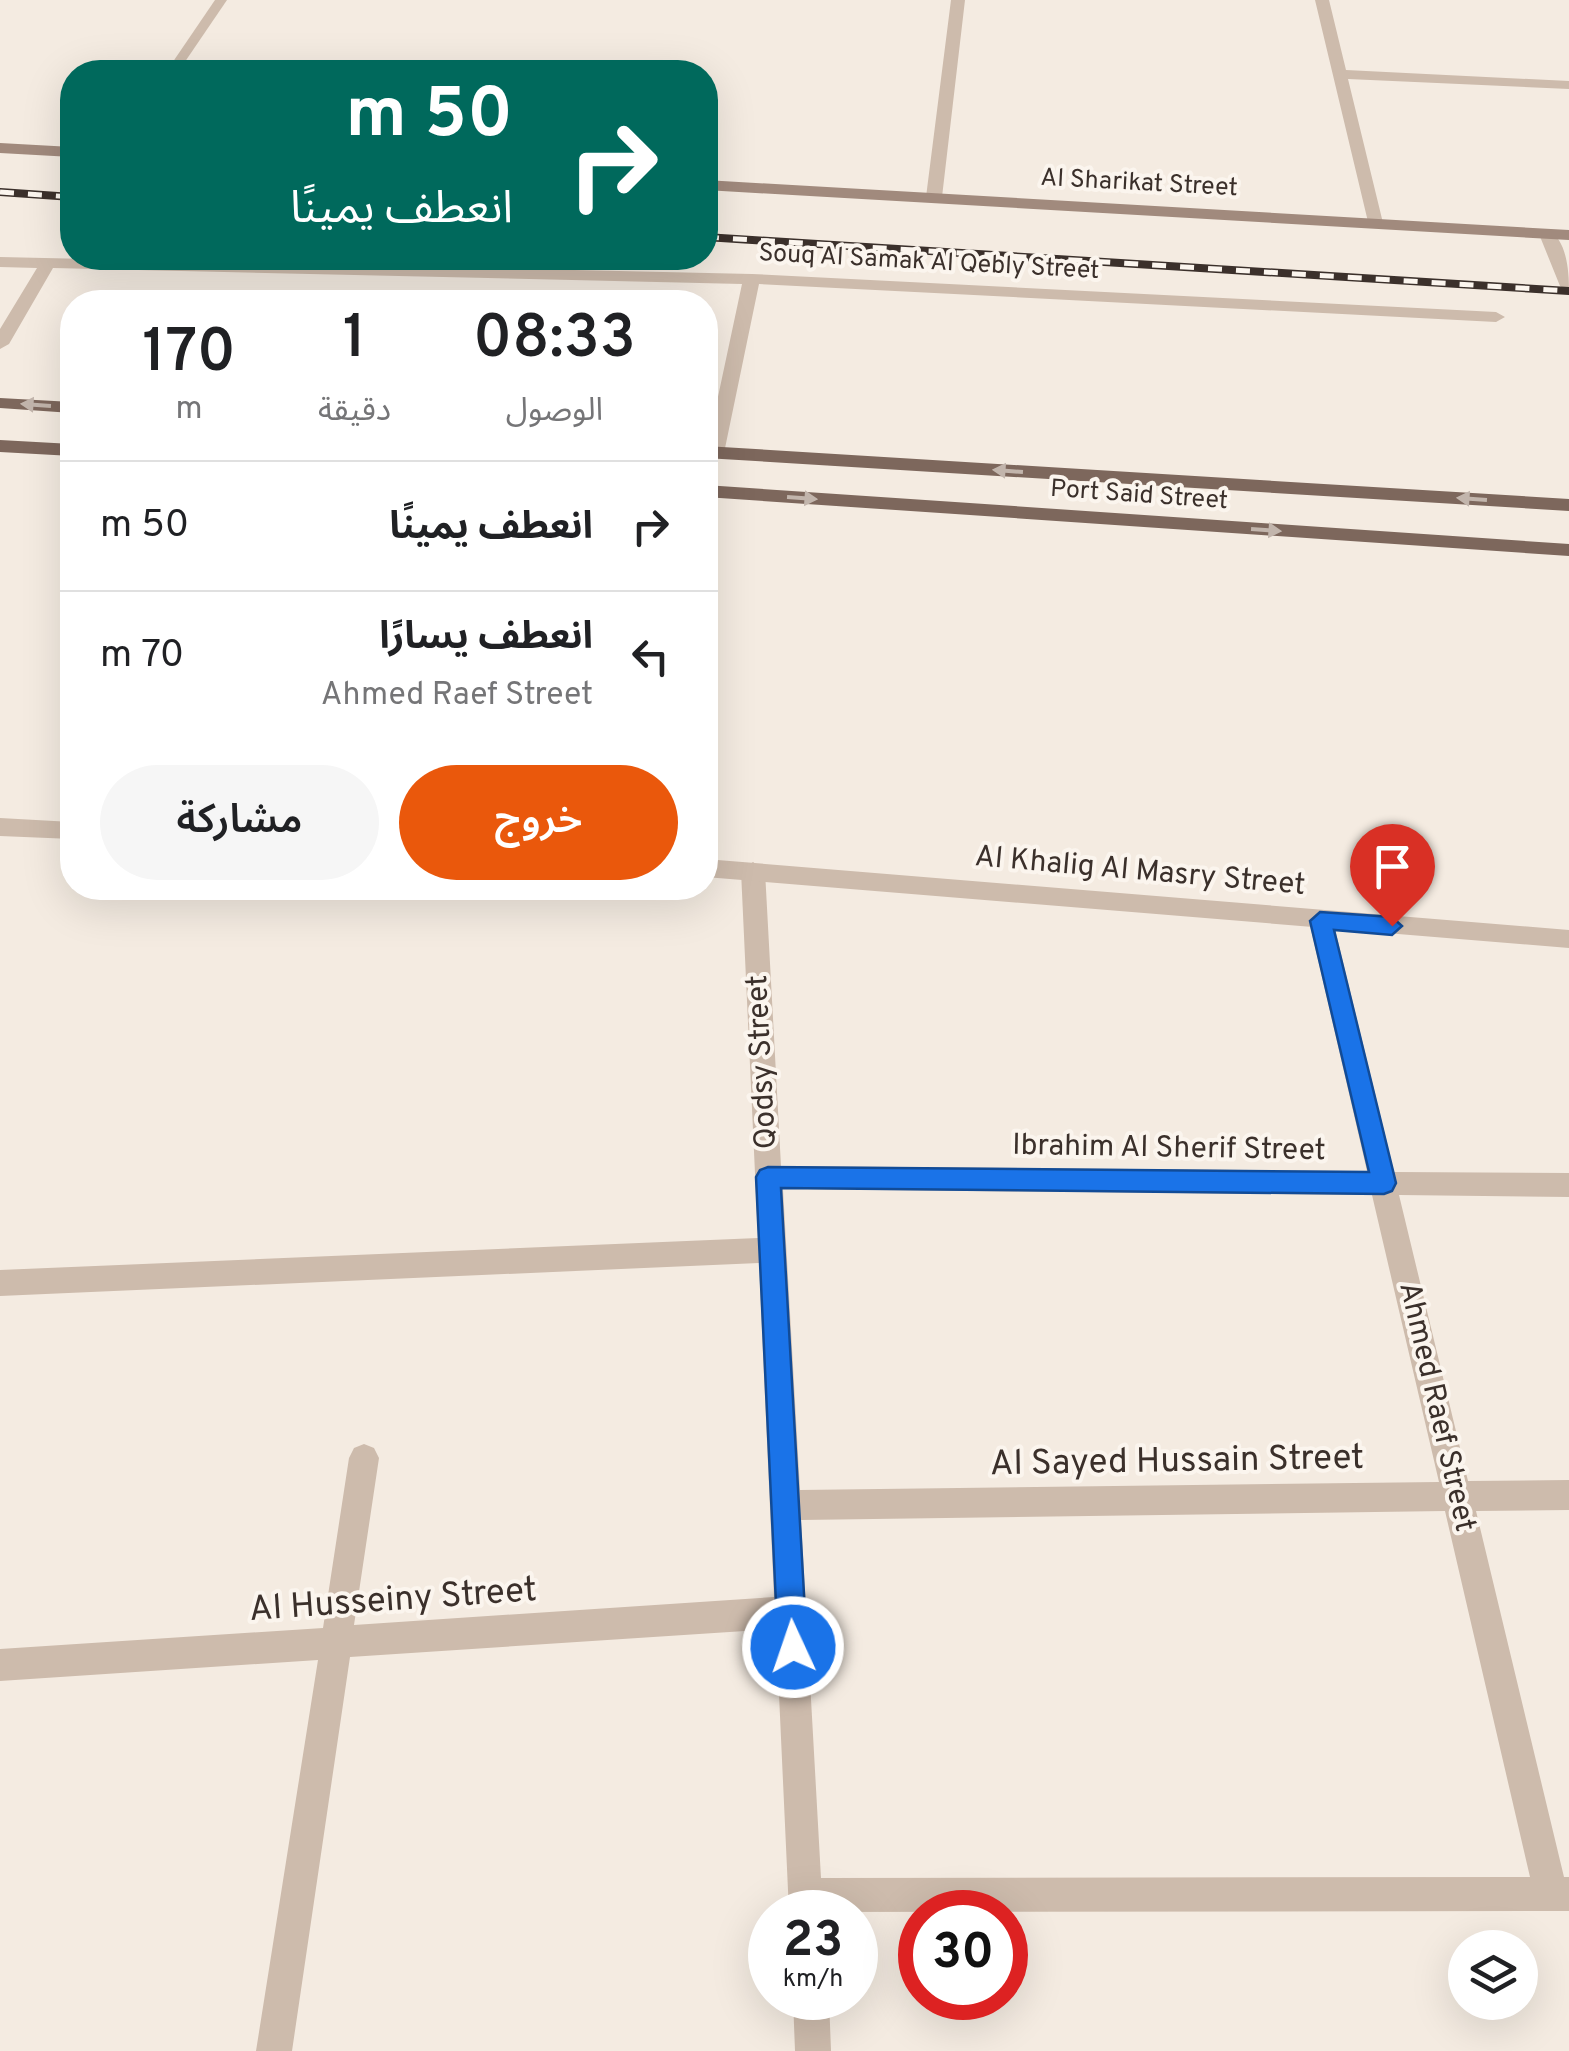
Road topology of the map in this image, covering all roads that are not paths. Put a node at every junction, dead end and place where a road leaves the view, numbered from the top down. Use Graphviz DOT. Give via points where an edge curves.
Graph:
graph roads {
  1 [pos="221,0"];
  2 [pos="958,0"];
  3 [pos="1322,0"];
  4 [pos="180,60"];
  5 [pos="1340,74"];
  6 [pos="1569,86"];
  7 [pos="0,148"];
  8 [pos="60,151"];
  9 [pos="718,186"];
  10 [pos="934,197"];
  11 [pos="1374,222"];
  12 [pos="1547,234"];
  13 [pos="1569,235"];
  14 [pos="0,262"];
  15 [pos="48,263"];
  16 [pos="60,263"];
  17 [pos="356,270"];
  18 [pos="752,279"];
  19 [pos="1569,286"];
  20 [pos="1496,318"];
  21 [pos="0,344"];
  22 [pos="0,403"];
  23 [pos="60,407"];
  24 [pos="718,419"];
  25 [pos="0,446"];
  26 [pos="60,449"];
  27 [pos="718,452"];
  28 [pos="718,493"];
  29 [pos="1569,505"];
  30 [pos="1569,550"];
  31 [pos="0,827"];
  32 [pos="60,830"];
  33 [pos="718,869"];
  34 [pos="754,871"];
  35 [pos="1320,921"];
  36 [pos="1569,939"];
  37 [pos="768,1177"];
  38 [pos="1384,1183"];
  39 [pos="1569,1185"];
  40 [pos="772,1250"];
  41 [pos="0,1283"];
  42 [pos="364,1458"];
  43 [pos="1569,1495"];
  44 [pos="1457,1496"];
  45 [pos="786,1504"];
  46 [pos="791,1612"];
  47 [pos="336,1642"];
  48 [pos="0,1666"];
  49 [pos="805,1890"];
  50 [pos="1560,1894"];
  51 [pos="878,1903"];
  52 [pos="811,2020"];
  53 [pos="274,2051"];
  54 [pos="813,2051"];
  1 -- 4 [label="lane"];
  2 -- 10 [label="street"];
  3 -- 5 [label="street"];
  5 -- 6 [label="street"];
  5 -- 11 [label="street"];
  7 -- 8 [label="main road"];
  9 -- 10 [label="main road, Al Sharikat Street"];
  10 -- 11 [label="main road, Al Sharikat Street"];
  11 -- 12 [label="main road, Al Sharikat Street"];
  12 -- 13 [label="main road, Al Sharikat Street"];
  12 -- 19 [label="street"];
  14 -- 15 [label="street, Souq Al Samak Al Qebly Street"];
  15 -- 16 [label="street, Souq Al Samak Al Qebly Street"];
  15 -- 21 [label="street"];
  17 -- 18 [label="street, Souq Al Samak Al Qebly Street"];
  18 -- 20 [label="street, Souq Al Samak Al Qebly Street"];
  18 -- 24 [label="street"];
  23 -- 22 [label="main road, one-way"];
  25 -- 26 [label="main road"];
  29 -- 27 [label="main road, Port Said Street, one-way"];
  28 -- 30 [label="main road, Port Said Street, one-way"];
  31 -- 32 [label="street"];
  33 -- 34 [label="street, Al Khalig Al Masry Street"];
  34 -- 35 [label="street, Al Khalig Al Masry Street"];
  34 -- 37 [label="street, Qodsy Street"];
  35 -- 36 [label="street, Al Khalig Al Masry Street"];
  35 -- 38 [label="street, Ahmed Raef Street"];
  37 -- 38 [label="street, Ibrahim Al Sherif Street"];
  37 -- 40 [label="street, Qodsy Street"];
  38 -- 39 [label="street, Ibrahim Al Sherif Street"];
  38 -- 44 [label="street, Ahmed Raef Street"];
  40 -- 41 [label="street"];
  40 -- 45 [label="street, Qodsy Street"];
  42 -- 47 [label="street"];
  43 -- 44 [label="street, Al Sayed Hussain Street"];
  44 -- 45 [label="street, Al Sayed Hussain Street"];
  44 -- 50 [label="street, Ahmed Raef Street"];
  45 -- 46 [label="street, Qodsy Street"];
  46 -- 47 [label="street, Al Husseiny Street"];
  46 -- 49 [label="street, Qodsy Street"];
  47 -- 48 [label="street, Al Husseiny Street"];
  47 -- 53 [label="street"];
  50 -- 51 [label="street"];
  52 -- 54 [label="street"];
}
